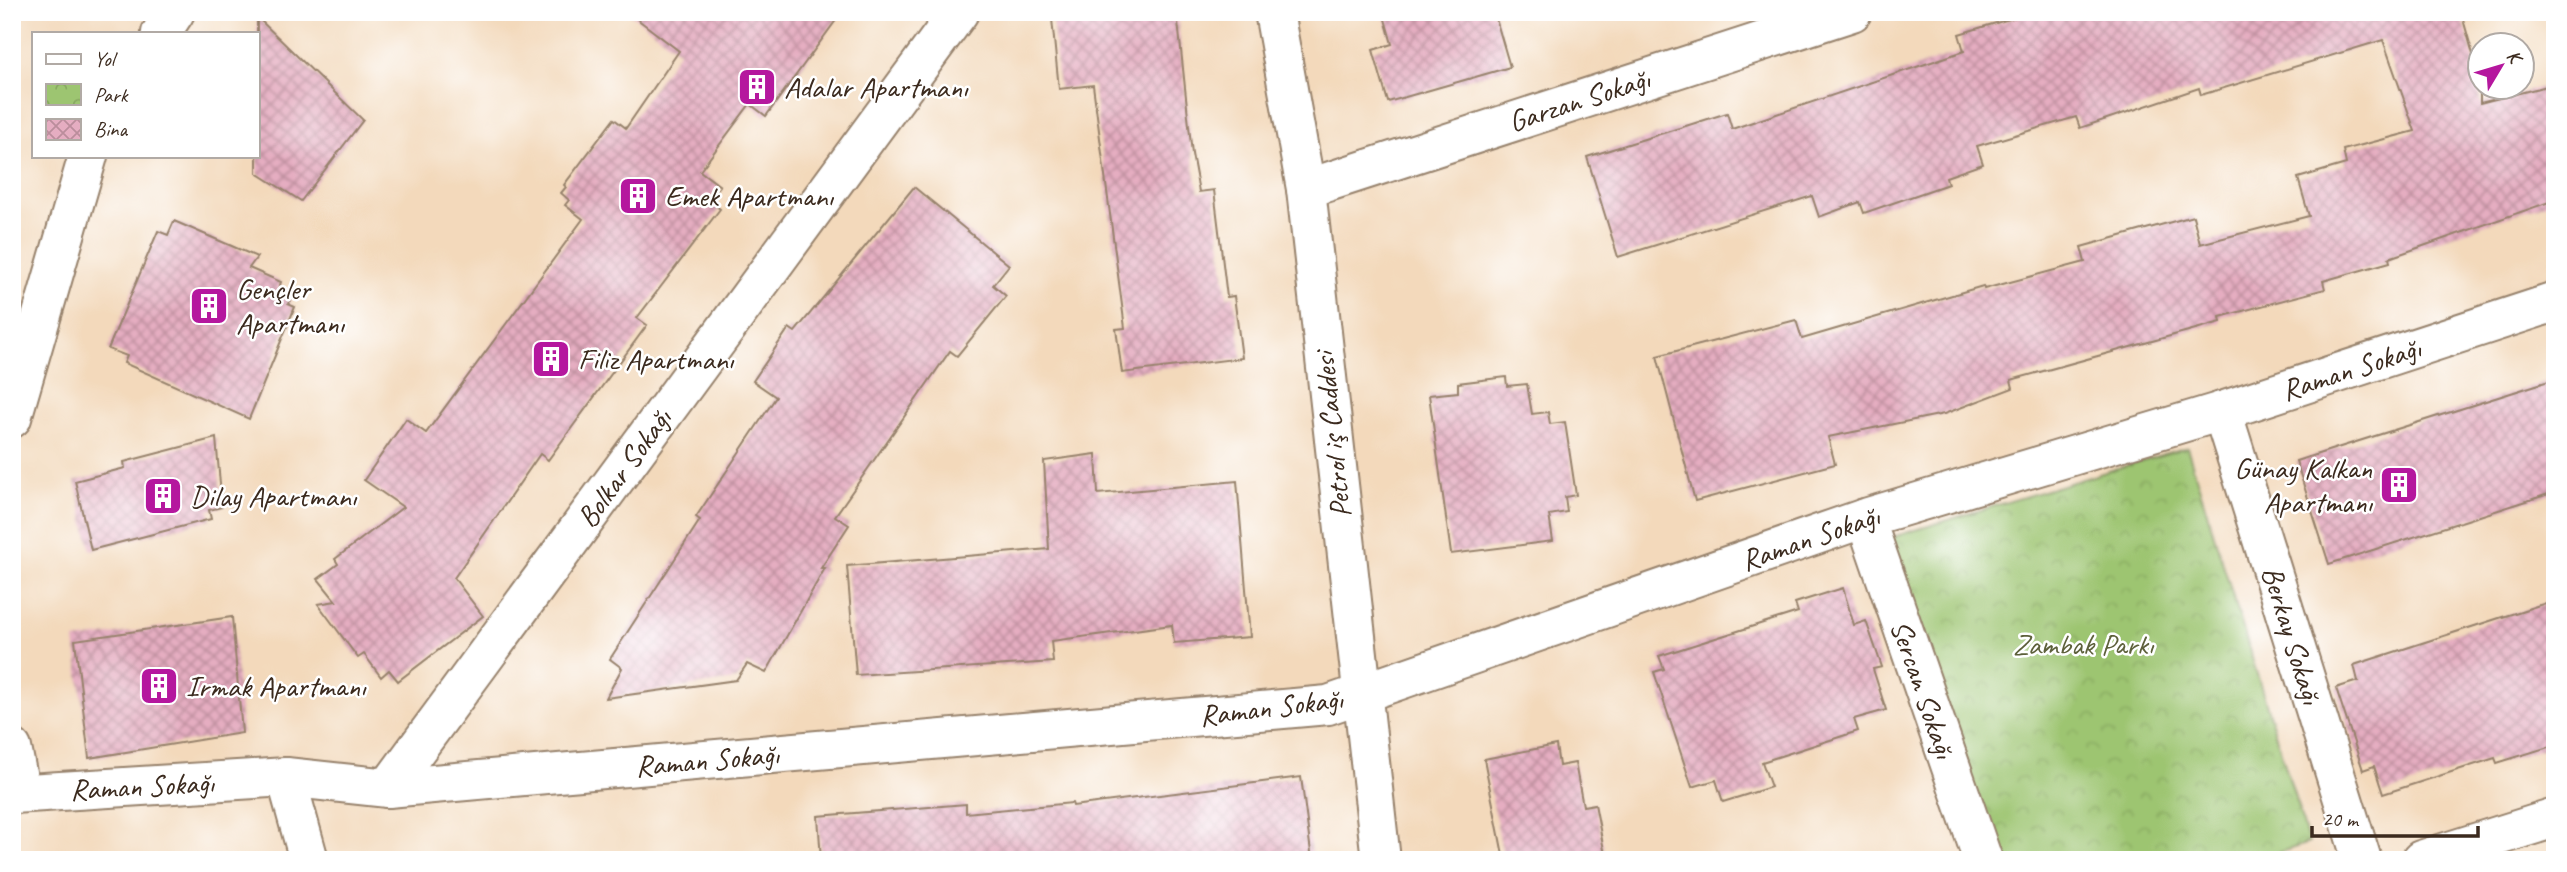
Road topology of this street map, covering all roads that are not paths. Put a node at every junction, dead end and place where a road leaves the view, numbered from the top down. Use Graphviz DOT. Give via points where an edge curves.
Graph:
graph roads {
  1 [pos="175,12"];
  2 [pos="958,12"];
  3 [pos="1273,12"];
  4 [pos="1852,12"];
  5 [pos="162,32"];
  6 [pos="87,158"];
  7 [pos="1306,189"];
  8 [pos="2555,302"];
  9 [pos="2222,411"];
  10 [pos="12,418"];
  11 [pos="1865,518"];
  12 [pos="1360,694"];
  13 [pos="12,748"];
  14 [pos="286,777"];
  15 [pos="388,788"];
  16 [pos="17,793"];
  17 [pos="2555,818"];
  18 [pos="309,860"];
  19 [pos="1381,860"];
  20 [pos="1983,860"];
  21 [pos="2362,860"];
  22 [pos="2421,860"];
  1 -- 5 [label="street"];
  2 -- 15 [label="street, Bolkar Sokağı"];
  3 -- 7 [label="street, Petrol iş Caddesi"];
  4 -- 7 [label="street, Garzan Sokağı"];
  6 -- 10 [label="street"];
  7 -- 12 [label="street, Petrol iş Caddesi"];
  8 -- 9 [label="street, Raman Sokağı"];
  9 -- 11 [label="street, Raman Sokağı"];
  9 -- 21 [label="street, Berkay Sokağı"];
  11 -- 12 [label="street, Raman Sokağı"];
  11 -- 20 [label="street, Sercan Sokağı"];
  12 -- 15 [label="street, Raman Sokağı" via="1328,705"];
  12 -- 19 [label="street, Petrol iş Caddesi"];
  13 -- 16 [label="street"];
  14 -- 15 [label="street, Raman Sokağı"];
  14 -- 16 [label="street, Raman Sokağı"];
  14 -- 18 [label="street"];
  17 -- 22 [label="street"];
}
